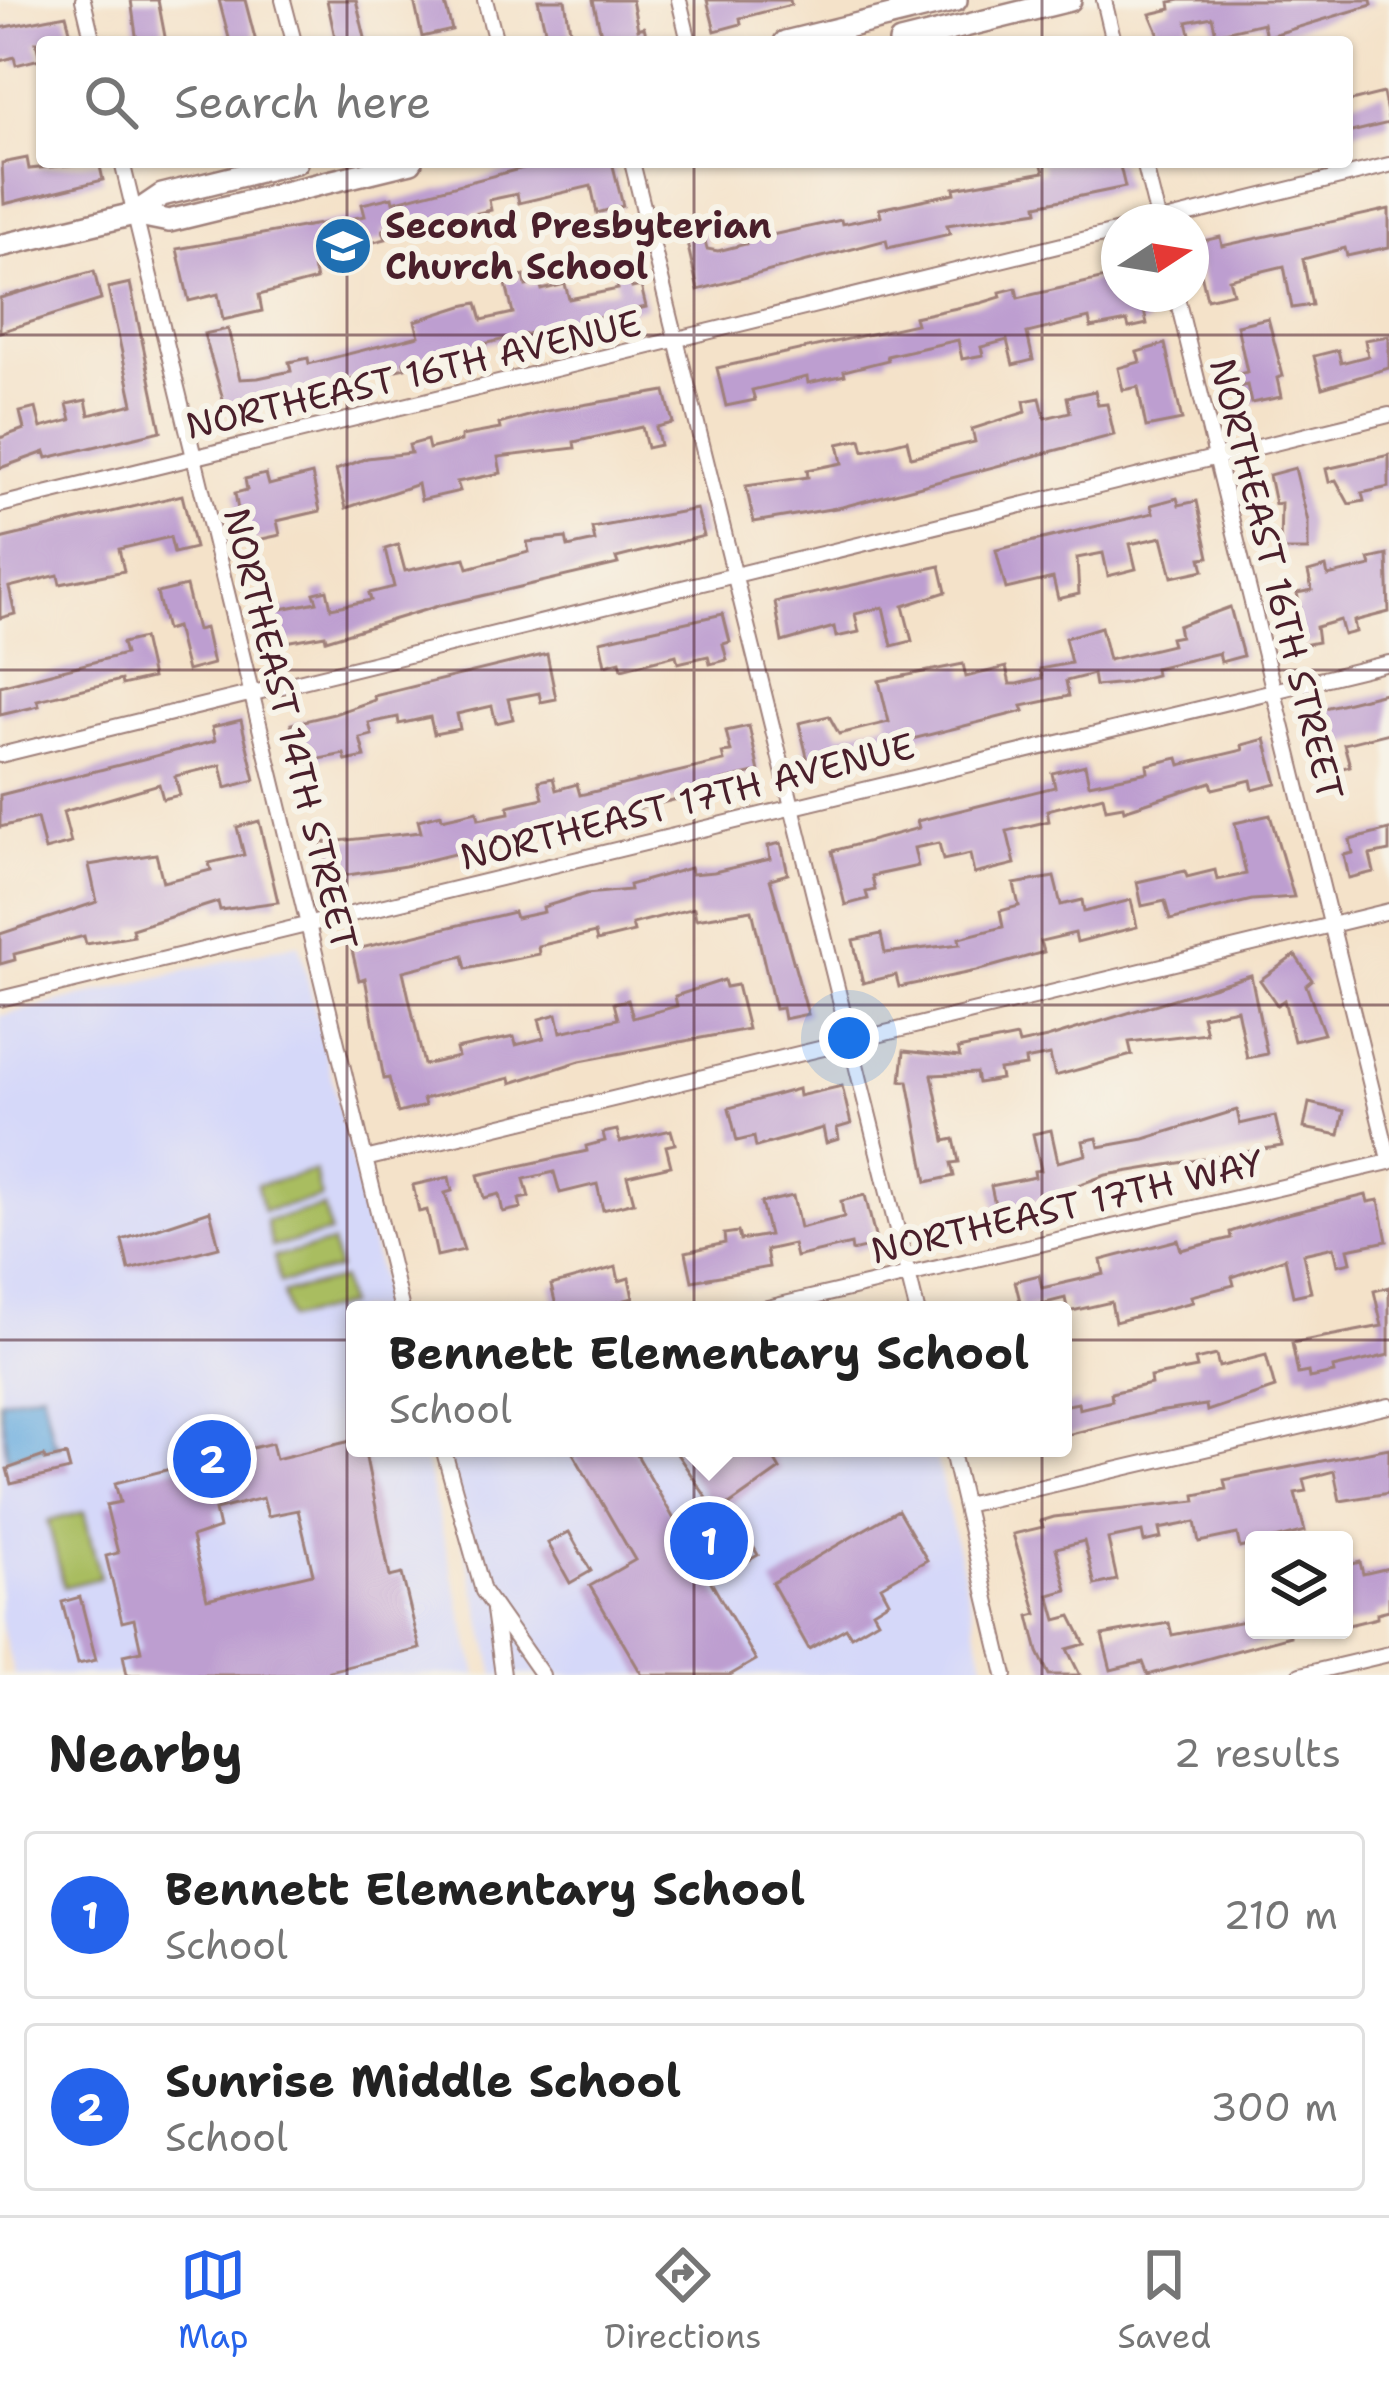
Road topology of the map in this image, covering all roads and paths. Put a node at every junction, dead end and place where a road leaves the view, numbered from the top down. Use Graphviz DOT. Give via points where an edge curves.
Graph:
graph roads {
  1 [pos="83,0"];
  2 [pos="283,0"];
  3 [pos="485,0"];
  4 [pos="679,0"];
  5 [pos="956,0"];
  6 [pos="1070,0"];
  7 [pos="1104,0"];
  8 [pos="92,36"];
  9 [pos="292,36"];
  10 [pos="494,36"];
  11 [pos="688,36"];
  12 [pos="809,36"];
  13 [pos="923,36"];
  14 [pos="1113,36"];
  15 [pos="1389,165"];
  16 [pos="123,168"];
  17 [pos="272,168"];
  18 [pos="386,168"];
  19 [pos="633,168"];
  20 [pos="1145,168"];
  21 [pos="1154,204"];
  22 [pos="1209,209"];
  23 [pos="134,214"];
  24 [pos="1101,236"];
  25 [pos="0,246"];
  26 [pos="1180,312"];
  27 [pos="676,343"];
  28 [pos="1389,415"];
  29 [pos="194,457"];
  30 [pos="1217,460"];
  31 [pos="0,505"];
  32 [pos="735,572"];
  33 [pos="1389,663"];
  34 [pos="1274,692"];
  35 [pos="253,693"];
  36 [pos="0,755"];
  37 [pos="792,806"];
  38 [pos="1389,911"];
  39 [pos="308,924"];
  40 [pos="1331,925"];
  41 [pos="0,999"];
  42 [pos="850,1040"];
  43 [pos="365,1159"];
  44 [pos="1389,1161"];
  45 [pos="908,1273"];
  46 [pos="400,1301"];
  47 [pos="795,1301"];
  48 [pos="915,1301"];
  49 [pos="1389,1406"];
  50 [pos="446,1457"];
  51 [pos="953,1457"];
  52 [pos="965,1505"];
  53 [pos="493,1605"];
  54 [pos="1389,1654"];
  55 [pos="503,1675"];
  56 [pos="542,1675"];
  57 [pos="1005,1675"];
  58 [pos="1300,1675"];
  1 -- 8 [label="street"];
  2 -- 9 [label="street"];
  3 -- 10 [label="street"];
  4 -- 11 [label="street"];
  5 -- 12 [label="street"];
  6 -- 13 [label="street"];
  7 -- 14 [label="street"];
  15 -- 22 [label="street"];
  16 -- 23 [label="street, NORTHEAST 14TH STREET"];
  17 -- 23 [label="street" via="162,195"];
  18 -- 23 [label="street" via="169,221"];
  19 -- 27 [label="street"];
  20 -- 21 [label="street"];
  23 -- 25 [label="street"];
  23 -- 29 [label="street, NORTHEAST 14TH STREET"];
  24 -- 27 [label="street, NORTHEAST 16TH AVENUE"];
  26 -- 30 [label="street, NORTHEAST 16TH STREET"];
  27 -- 29 [label="street, NORTHEAST 16TH AVENUE"];
  27 -- 32 [label="street"];
  28 -- 30 [label="street"];
  29 -- 31 [label="street, NORTHEAST 16TH AVENUE"];
  29 -- 35 [label="street, NORTHEAST 14TH STREET"];
  30 -- 32 [label="street"];
  30 -- 34 [label="street, NORTHEAST 16TH STREET"];
  32 -- 35 [label="street"];
  32 -- 37 [label="street"];
  33 -- 34 [label="street, NORTHEAST 17TH AVENUE"];
  34 -- 37 [label="street, NORTHEAST 17TH AVENUE"];
  34 -- 40 [label="street, NORTHEAST 16TH STREET"];
  35 -- 36 [label="street"];
  35 -- 39 [label="street, NORTHEAST 14TH STREET"];
  37 -- 39 [label="street, NORTHEAST 17TH AVENUE"];
  37 -- 42 [label="street"];
  38 -- 40 [label="street"];
  39 -- 41 [label="street, NORTHEAST 17TH AVENUE"];
  39 -- 43 [label="street, NORTHEAST 14TH STREET"];
  40 -- 42 [label="street"];
  40 -- 44 [label="street, NORTHEAST 16TH STREET"];
  42 -- 43 [label="street"];
  42 -- 45 [label="street"];
  43 -- 46 [label="street, NORTHEAST 14TH STREET"];
  44 -- 45 [label="street, NORTHEAST 17TH WAY"];
  45 -- 47 [label="street, NORTHEAST 17TH WAY"];
  45 -- 48 [label="street"];
  49 -- 52 [label="street"];
  50 -- 53 [label="street"];
  51 -- 52 [label="street"];
  52 -- 57 [label="street"];
  53 -- 55 [label="street"];
  53 -- 56 [label="street"];
  54 -- 58 [label="street"];
}
